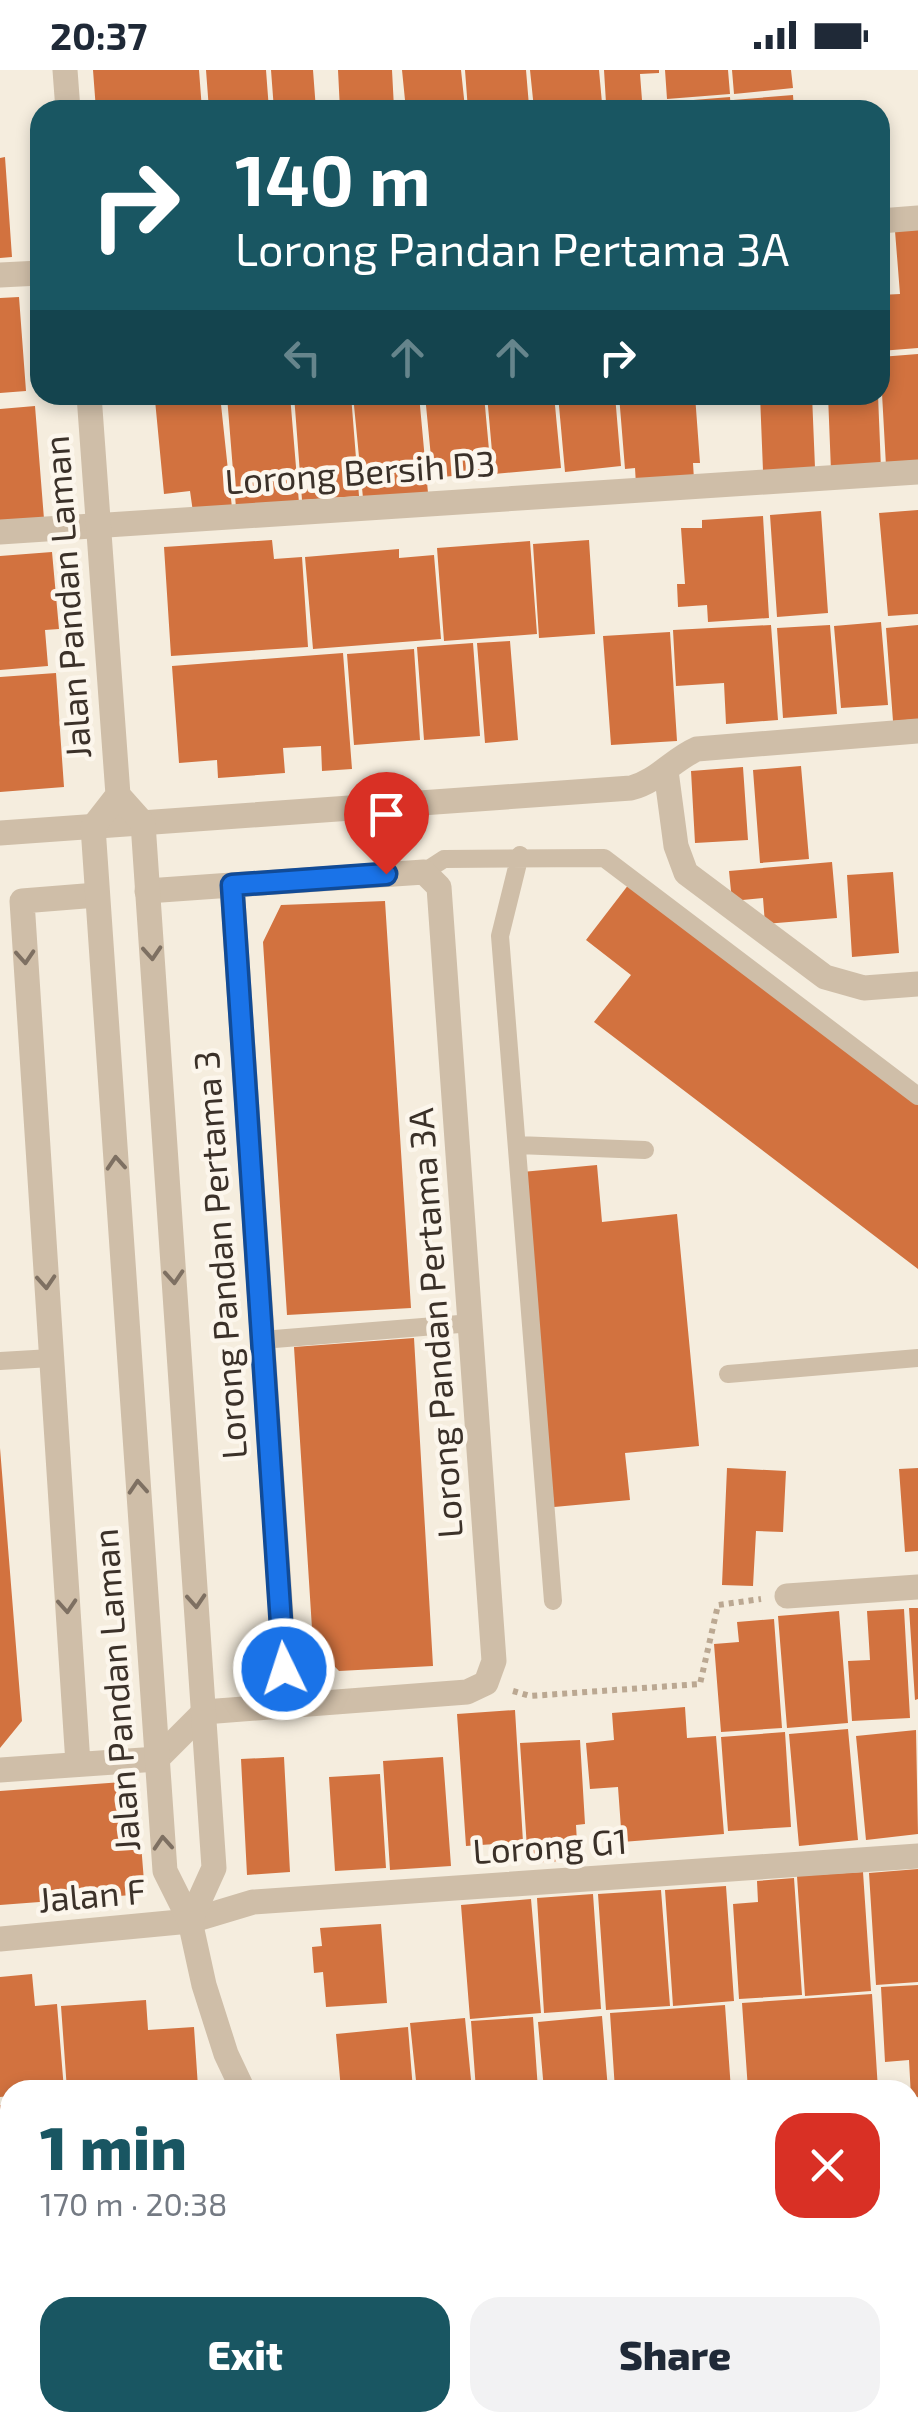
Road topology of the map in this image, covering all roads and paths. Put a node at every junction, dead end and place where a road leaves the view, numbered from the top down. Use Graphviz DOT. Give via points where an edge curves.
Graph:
graph roads {
  1 [pos="65,70"];
  2 [pos="67,100"];
  3 [pos="918,218"];
  4 [pos="890,220"];
  5 [pos="30,274"];
  6 [pos="0,275"];
  7 [pos="90,405"];
  8 [pos="918,472"];
  9 [pos="98,525"];
  10 [pos="0,532"];
  11 [pos="918,731"];
  12 [pos="666,771"];
  13 [pos="118,795"];
  14 [pos="142,823"];
  15 [pos="93,827"];
  16 [pos="0,834"];
  17 [pos="520,855"];
  18 [pos="424,872"];
  19 [pos="232,885"];
  20 [pos="147,891"];
  21 [pos="97,895"];
  22 [pos="11,902"];
  23 [pos="918,984"];
  24 [pos="918,1096"];
  25 [pos="517,1144"];
  26 [pos="645,1150"];
  27 [pos="472,1323"];
  28 [pos="262,1340"];
  29 [pos="51,1358"];
  30 [pos="918,1358"];
  31 [pos="0,1361"];
  32 [pos="728,1374"];
  33 [pos="918,1588"];
  34 [pos="787,1596"];
  35 [pos="554,1601"];
  36 [pos="486,1682"];
  37 [pos="286,1706"];
  38 [pos="204,1712"];
  39 [pos="157,1758"];
  40 [pos="78,1764"];
  41 [pos="0,1770"];
  42 [pos="918,1856"];
  43 [pos="190,1921"];
  44 [pos="0,1939"];
  45 [pos="240,2080"];
  1 -- 2 [label="street"];
  3 -- 4 [label="street"];
  5 -- 6 [label="street"];
  7 -- 9 [label="street, Jalan Pandan Laman"];
  8 -- 9 [label="street, Lorong Bersih D3"];
  9 -- 10 [label="street, Lorong Bersih D3"];
  9 -- 13 [label="street, Jalan Pandan Laman"];
  11 -- 12 [label="street" via="697,749"];
  12 -- 14 [label="street" via="631,788"];
  12 -- 23 [label="street" via="686,872 824,977 864,988"];
  13 -- 14 [label="street, Jalan Pandan Laman"];
  13 -- 15 [label="street, Jalan Pandan Laman"];
  14 -- 15 [label="street"];
  14 -- 20 [label="street"];
  15 -- 16 [label="street"];
  15 -- 21 [label="street, Jalan Pandan Laman"];
  17 -- 18 [label="lane" via="444,859"];
  17 -- 24 [label="lane" via="604,858"];
  17 -- 25 [label="lane" via="500,936"];
  18 -- 19 [label="street"];
  18 -- 27 [label="street, Lorong Pandan Pertama 3A" via="440,887"];
  19 -- 20 [label="street"];
  19 -- 28 [label="street, Lorong Pandan Pertama 3"];
  20 -- 38 [label="street, one-way"];
  21 -- 22 [label="street"];
  39 -- 21 [label="street, Jalan Pandan Laman, one-way"];
  22 -- 29 [label="street, one-way"];
  25 -- 26 [label="lane"];
  25 -- 35 [label="lane"];
  27 -- 28 [label="lane"];
  27 -- 36 [label="street, Lorong Pandan Pertama 3A" via="494,1661"];
  28 -- 37 [label="street, Lorong Pandan Pertama 3"];
  29 -- 31 [label="lane"];
  29 -- 40 [label="street, one-way"];
  30 -- 32 [label="lane"];
  33 -- 34 [label="street"];
  34 -- 36 [label="path" via="718,1605 700,1684 530,1696"];
  36 -- 37 [label="street" via="467,1692"];
  37 -- 38 [label="street"];
  38 -- 39 [label="street"];
  38 -- 43 [label="street" via="214,1868"];
  39 -- 40 [label="street"];
  43 -- 39 [label="street, Jalan Pandan Laman, one-way" via="165,1871"];
  40 -- 41 [label="street"];
  42 -- 43 [label="street, Lorong G1" via="252,1902"];
  43 -- 44 [label="street, Jalan F"];
  43 -- 45 [label="street, Jalan Pandan Laman" via="209,2002"];
}
